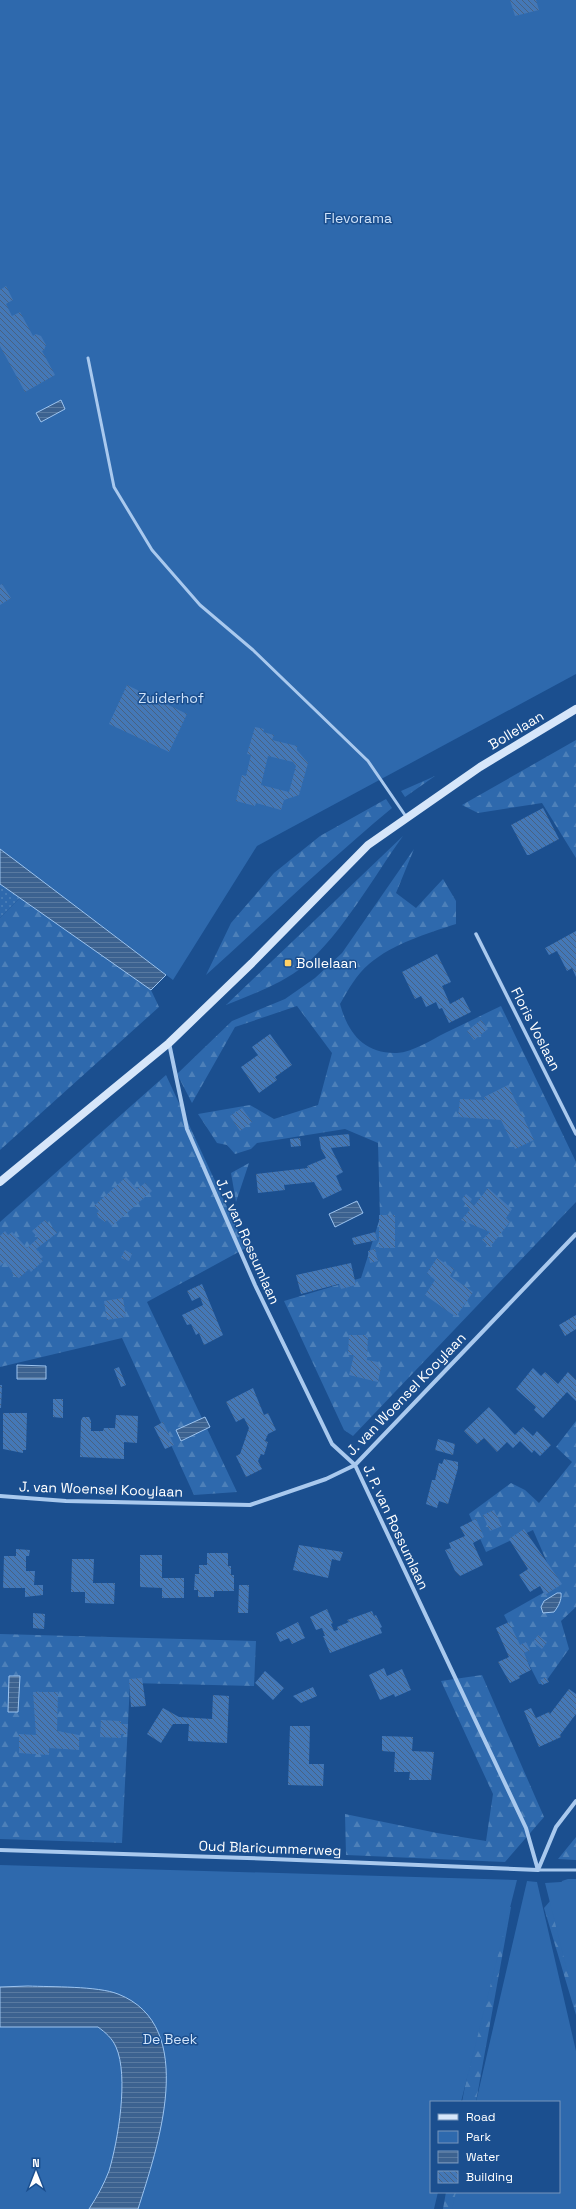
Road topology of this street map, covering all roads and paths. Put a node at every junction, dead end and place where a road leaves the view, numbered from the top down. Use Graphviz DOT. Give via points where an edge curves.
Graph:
graph roads {
  1 [pos="88,358"];
  2 [pos="576,709"];
  3 [pos="407,818"];
  4 [pos="476,934"];
  5 [pos="169,1042"];
  6 [pos="576,1134"];
  7 [pos="0,1182"];
  8 [pos="576,1234"];
  9 [pos="355,1465"];
  10 [pos="0,1496"];
  11 [pos="576,1801"];
  12 [pos="0,1850"];
  13 [pos="538,1870"];
  14 [pos="576,1870"];
  1 -- 3 [label="lane" via="114,487 152,550 200,605 253,650 368,761"];
  2 -- 3 [label="main road, Bollelaan" via="480,766"];
  3 -- 5 [label="main road, Bollelaan" via="368,845 252,963"];
  4 -- 6 [label="street, Floris Voslaan"];
  5 -- 7 [label="main road, Bollelaan"];
  5 -- 9 [label="street, J. P. van Rossumlaan" via="187,1129 252,1278 332,1444"];
  8 -- 9 [label="street, J. van Woensel Kooylaan"];
  9 -- 10 [label="street, J. van Woensel Kooylaan" via="326,1479 250,1505 66,1502"];
  9 -- 13 [label="street, J. P. van Rossumlaan" via="526,1828"];
  11 -- 13 [label="street" via="556,1827"];
  12 -- 13 [label="street, Oud Blaricummerweg"];
  13 -- 14 [label="lane"];
}
